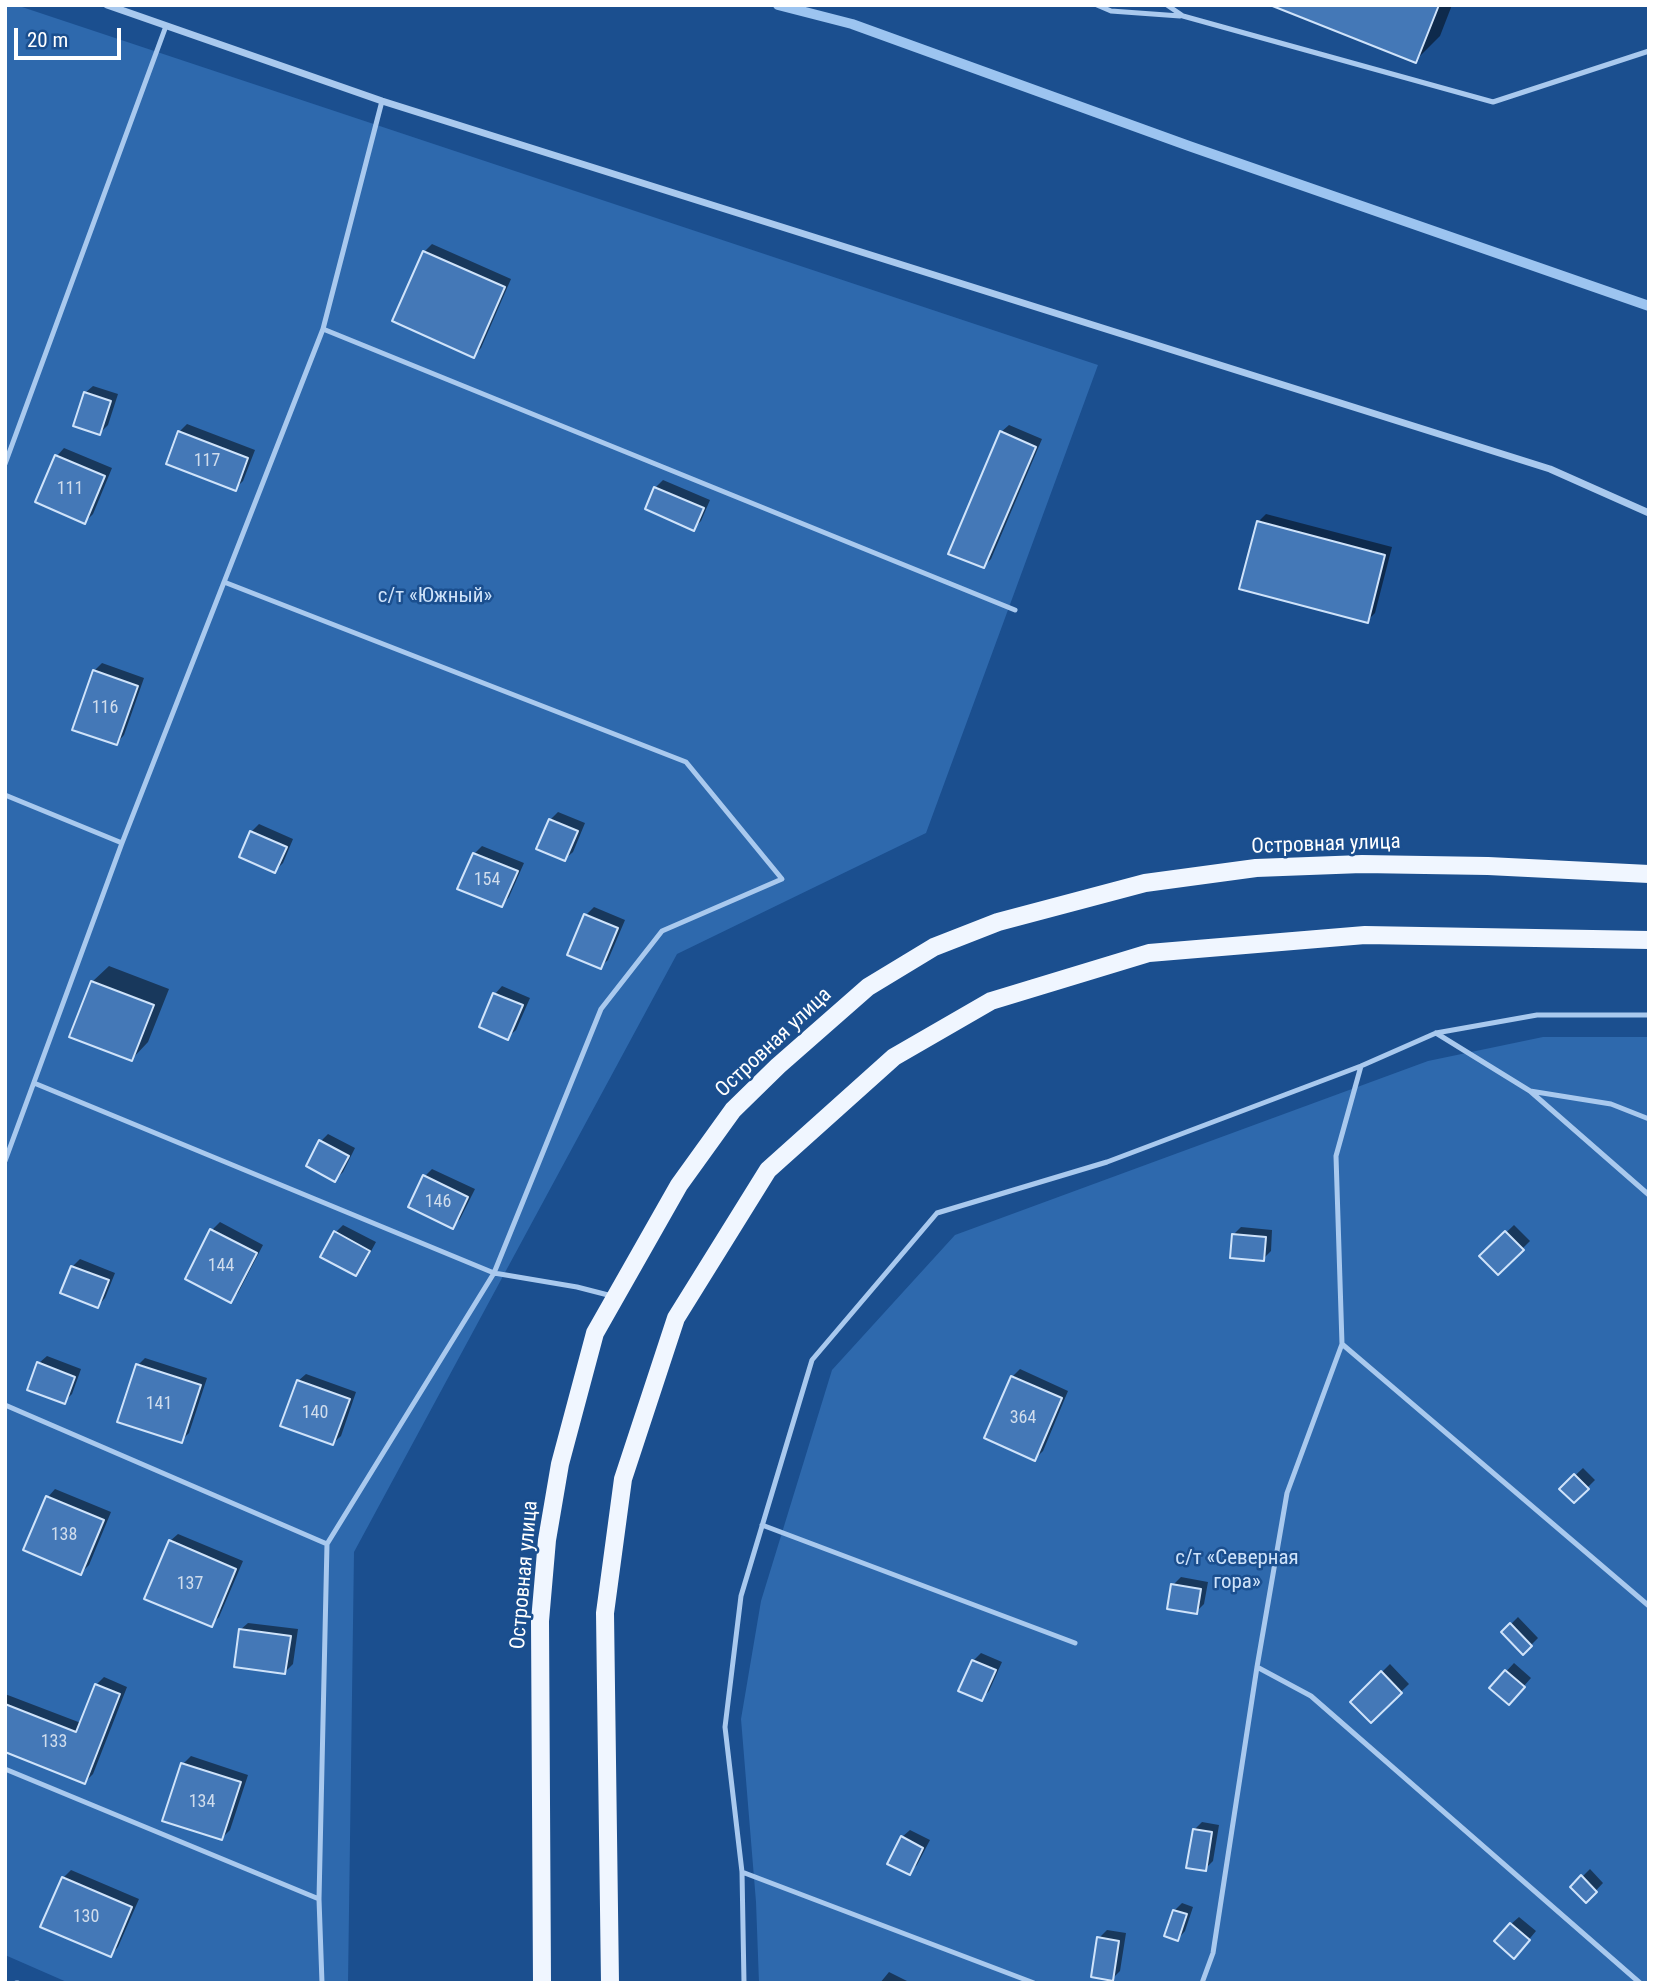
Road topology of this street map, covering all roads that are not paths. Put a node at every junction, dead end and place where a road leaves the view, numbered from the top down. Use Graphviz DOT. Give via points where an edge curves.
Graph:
graph roads {
  1 [pos="107,5"];
  2 [pos="1097,5"];
  3 [pos="1167,5"];
  4 [pos="1183,16"];
  5 [pos="166,26"];
  6 [pos="1649,51"];
  7 [pos="382,101"];
  8 [pos="323,329"];
  9 [pos="5,464"];
  10 [pos="1649,513"];
  11 [pos="224,582"];
  12 [pos="1015,610"];
  13 [pos="5,795"];
  14 [pos="122,843"];
  15 [pos="1649,874"];
  16 [pos="1649,940"];
  17 [pos="1649,1015"];
  18 [pos="1436,1033"];
  19 [pos="1361,1066"];
  20 [pos="34,1083"];
  21 [pos="1530,1091"];
  22 [pos="1649,1119"];
  23 [pos="5,1161"];
  24 [pos="1649,1195"];
  25 [pos="494,1273"];
  26 [pos="615,1297"];
  27 [pos="1342,1344"];
  28 [pos="5,1405"];
  29 [pos="762,1525"];
  30 [pos="327,1544"];
  31 [pos="1649,1606"];
  32 [pos="1075,1643"];
  33 [pos="1257,1667"];
  34 [pos="5,1769"];
  35 [pos="742,1872"];
  36 [pos="319,1899"];
  37 [pos="322,1983"];
  38 [pos="542,1983"];
  39 [pos="610,1983"];
  40 [pos="744,1983"];
  41 [pos="1034,1983"];
  42 [pos="1202,1983"];
  43 [pos="1640,1983"];
  1 -- 5 [label="street"];
  2 -- 4 [label="lane" via="1111,11"];
  3 -- 4 [label="lane"];
  4 -- 6 [label="lane" via="1493,102"];
  5 -- 7 [label="street"];
  5 -- 9 [label="lane"];
  7 -- 8 [label="lane"];
  7 -- 10 [label="street" via="1550,469"];
  8 -- 11 [label="lane"];
  8 -- 12 [label="lane"];
  11 -- 14 [label="lane"];
  11 -- 25 [label="lane" via="686,762 782,879 663,930 601,1009"];
  13 -- 14 [label="lane"];
  14 -- 20 [label="lane"];
  15 -- 26 [label="main road, Островная улица" via="1362,864 1256,868 1145,883 998,922 934,947 868,987 733,1110 679,1185"];
  16 -- 39 [label="main road" via="1365,934 1149,953 990,1001 894,1057 768,1170 676,1318 623,1479 605,1613"];
  17 -- 18 [label="lane" via="1537,1015"];
  18 -- 19 [label="lane"];
  18 -- 21 [label="lane"];
  19 -- 27 [label="lane" via="1336,1156"];
  19 -- 29 [label="lane" via="1107,1162 937,1213 812,1360"];
  20 -- 23 [label="lane"];
  20 -- 25 [label="lane"];
  21 -- 22 [label="lane" via="1611,1104"];
  21 -- 24 [label="lane"];
  25 -- 26 [label="lane"];
  25 -- 30 [label="lane"];
  26 -- 38 [label="main road, Островная улица" via="595,1333 561,1464 547,1540 540,1621"];
  27 -- 31 [label="lane"];
  27 -- 33 [label="lane" via="1287,1493"];
  28 -- 30 [label="lane"];
  29 -- 32 [label="lane"];
  29 -- 35 [label="lane" via="741,1596 725,1727"];
  30 -- 36 [label="lane"];
  33 -- 42 [label="lane" via="1213,1953"];
  33 -- 43 [label="lane" via="1311,1696"];
  34 -- 36 [label="lane"];
  35 -- 40 [label="lane"];
  35 -- 41 [label="lane"];
  36 -- 37 [label="lane"];
}
